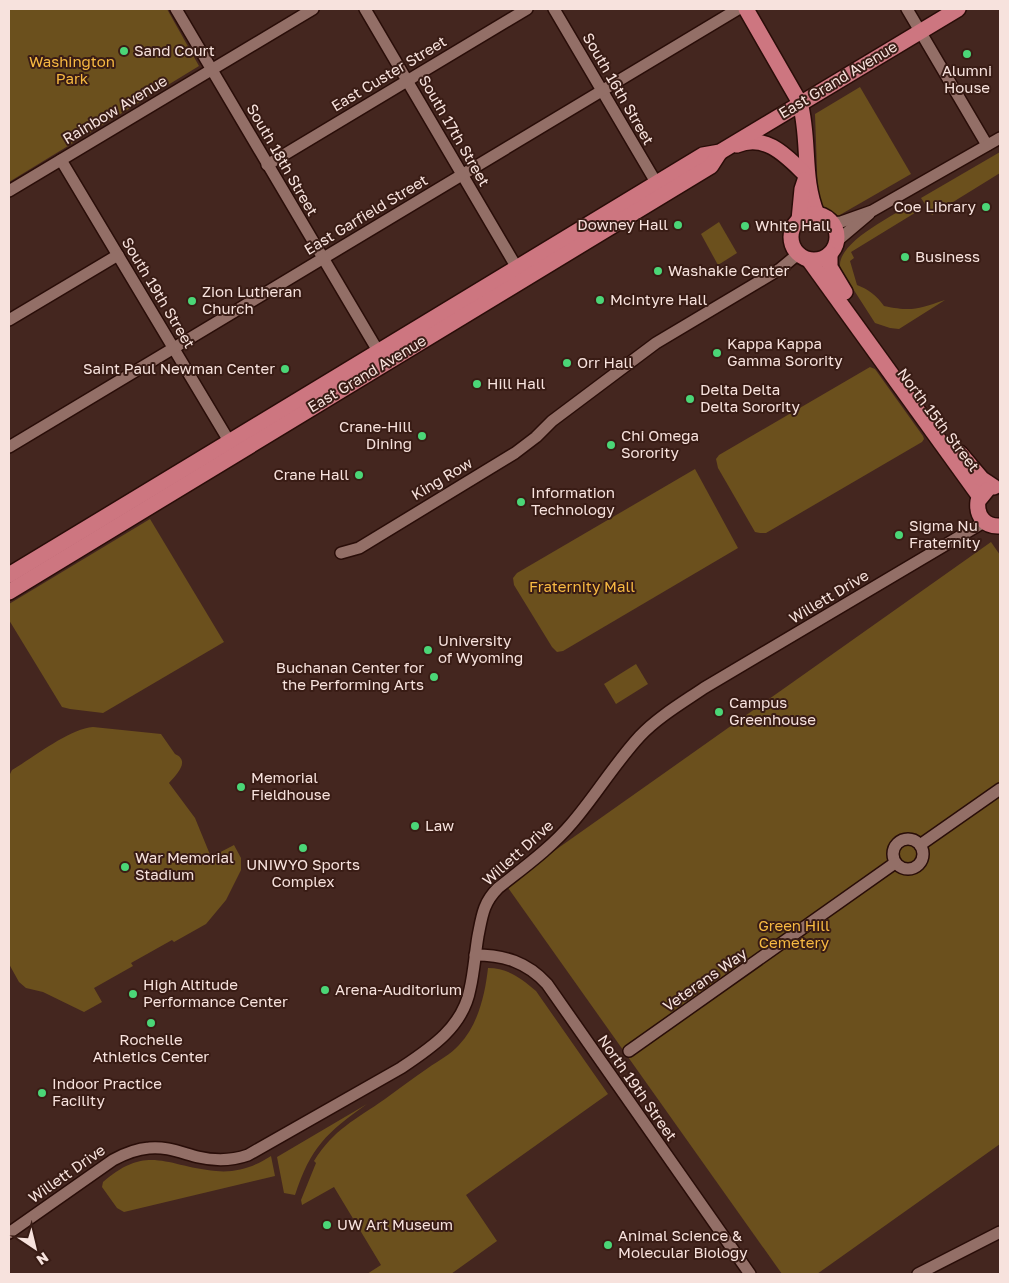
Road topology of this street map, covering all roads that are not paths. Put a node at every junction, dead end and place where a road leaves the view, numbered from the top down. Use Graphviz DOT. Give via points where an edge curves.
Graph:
graph roads {
  1 [pos="176,9"];
  2 [pos="313,9"];
  3 [pos="365,9"];
  4 [pos="527,9"];
  5 [pos="554,9"];
  6 [pos="738,9"];
  7 [pos="746,9"];
  8 [pos="907,9"];
  9 [pos="958,9"];
  10 [pos="920,31"];
  11 [pos="212,70"];
  12 [pos="407,81"];
  13 [pos="602,90"];
  14 [pos="800,103"];
  15 [pos="1000,138"];
  16 [pos="987,145"];
  17 [pos="720,152"];
  18 [pos="61,160"];
  19 [pos="267,165"];
  20 [pos="462,175"];
  21 [pos="807,176"];
  22 [pos="657,184"];
  23 [pos="9,191"];
  24 [pos="872,211"];
  25 [pos="817,214"];
  26 [pos="799,220"];
  27 [pos="832,223"];
  28 [pos="834,247"];
  29 [pos="118,255"];
  30 [pos="804,257"];
  31 [pos="322,259"];
  32 [pos="517,268"];
  33 [pos="9,320"];
  34 [pos="174,348"];
  35 [pos="378,351"];
  36 [pos="880,352"];
  37 [pos="229,441"];
  38 [pos="9,447"];
  39 [pos="997,487"];
  40 [pos="980,497"];
  41 [pos="996,526"];
  42 [pos="341,553"];
  43 [pos="9,576"];
  44 [pos="9,592"];
  45 [pos="1000,789"];
  46 [pos="920,845"];
  47 [pos="895,863"];
  48 [pos="475,955"];
  49 [pos="629,1051"];
  50 [pos="1000,1232"];
  51 [pos="9,1233"];
  52 [pos="750,1274"];
  53 [pos="918,1274"];
  1 -- 11 [label="street, South 18th Street"];
  2 -- 11 [label="street, Rainbow Avenue"];
  3 -- 12 [label="street, South 17th Street"];
  4 -- 12 [label="street, East Custer Street"];
  5 -- 13 [label="street, South 16th Street"];
  6 -- 13 [label="street, East Garfield Street"];
  7 -- 14 [label="main road"];
  8 -- 10 [label="street"];
  9 -- 10 [label="main road, East Grand Avenue"];
  10 -- 14 [label="main road, East Grand Avenue"];
  10 -- 16 [label="street"];
  11 -- 18 [label="street, Rainbow Avenue"];
  11 -- 19 [label="street, South 18th Street"];
  12 -- 19 [label="street, East Custer Street"];
  12 -- 20 [label="street, South 17th Street"];
  13 -- 20 [label="street, East Garfield Street"];
  13 -- 22 [label="street, South 16th Street"];
  14 -- 17 [label="main road, East Grand Avenue"];
  14 -- 21 [label="main road"];
  15 -- 16 [label="street"];
  16 -- 24 [label="street"];
  17 -- 21 [label="main road" via="744,142 762,142 783,153"];
  17 -- 22 [label="main road, East Grand Avenue" via="704,155"];
  17 -- 44 [label="main road, East Grand Avenue" via="711,166"];
  18 -- 23 [label="street, Rainbow Avenue"];
  18 -- 29 [label="street, South 19th Street"];
  19 -- 31 [label="street, South 18th Street"];
  20 -- 31 [label="street, East Garfield Street"];
  20 -- 32 [label="street, South 17th Street"];
  21 -- 25 [label="main road"];
  21 -- 26 [label="main road" via="802,189"];
  22 -- 32 [label="main road, East Grand Avenue"];
  24 -- 27 [label="street"];
  24 -- 28 [label="street"];
  25 -- 26 [label="main road" via="809,214"];
  25 -- 27 [label="main road"];
  26 -- 30 [label="main road" via="792,229 792,245"];
  27 -- 28 [label="main road" via="836,230"];
  28 -- 30 [label="main road" via="823,258"];
  28 -- 36 [label="main road" via="830,267"];
  29 -- 33 [label="street"];
  29 -- 34 [label="street, South 19th Street"];
  30 -- 36 [label="main road"];
  30 -- 42 [label="street, King Row" via="656,344 552,421 515,453 359,548"];
  31 -- 34 [label="street, East Garfield Street"];
  31 -- 35 [label="street, South 18th Street"];
  32 -- 35 [label="main road, East Grand Avenue"];
  34 -- 37 [label="street, South 19th Street"];
  34 -- 38 [label="street, East Garfield Street"];
  35 -- 37 [label="main road, East Grand Avenue"];
  36 -- 39 [label="main road, North 15th Street" via="982,479"];
  36 -- 40 [label="main road, North 15th Street"];
  37 -- 43 [label="main road, East Grand Avenue"];
  39 -- 40 [label="main road, North 15th Street"];
  40 -- 41 [label="main road, North 15th Street" via="978,511"];
  41 -- 48 [label="street, Willett Drive" via="704,688 650,727 572,824 491,895 483,910"];
  45 -- 46 [label="street"];
  46 -- 47 [label="street" via="912,839 899,842 892,854"];
  46 -- 47 [label="street" via="923,858 915,868 906,870"];
  47 -- 49 [label="street, Veterans Way"];
  48 -- 51 [label="street, Willett Drive" via="469,995 457,1020 439,1041 401,1068 259,1150 237,1159 209,1159 159,1148 138,1149 126,1154"];
  48 -- 52 [label="street, North 19th Street" via="511,959 543,980"];
  50 -- 53 [label="street"];
}
